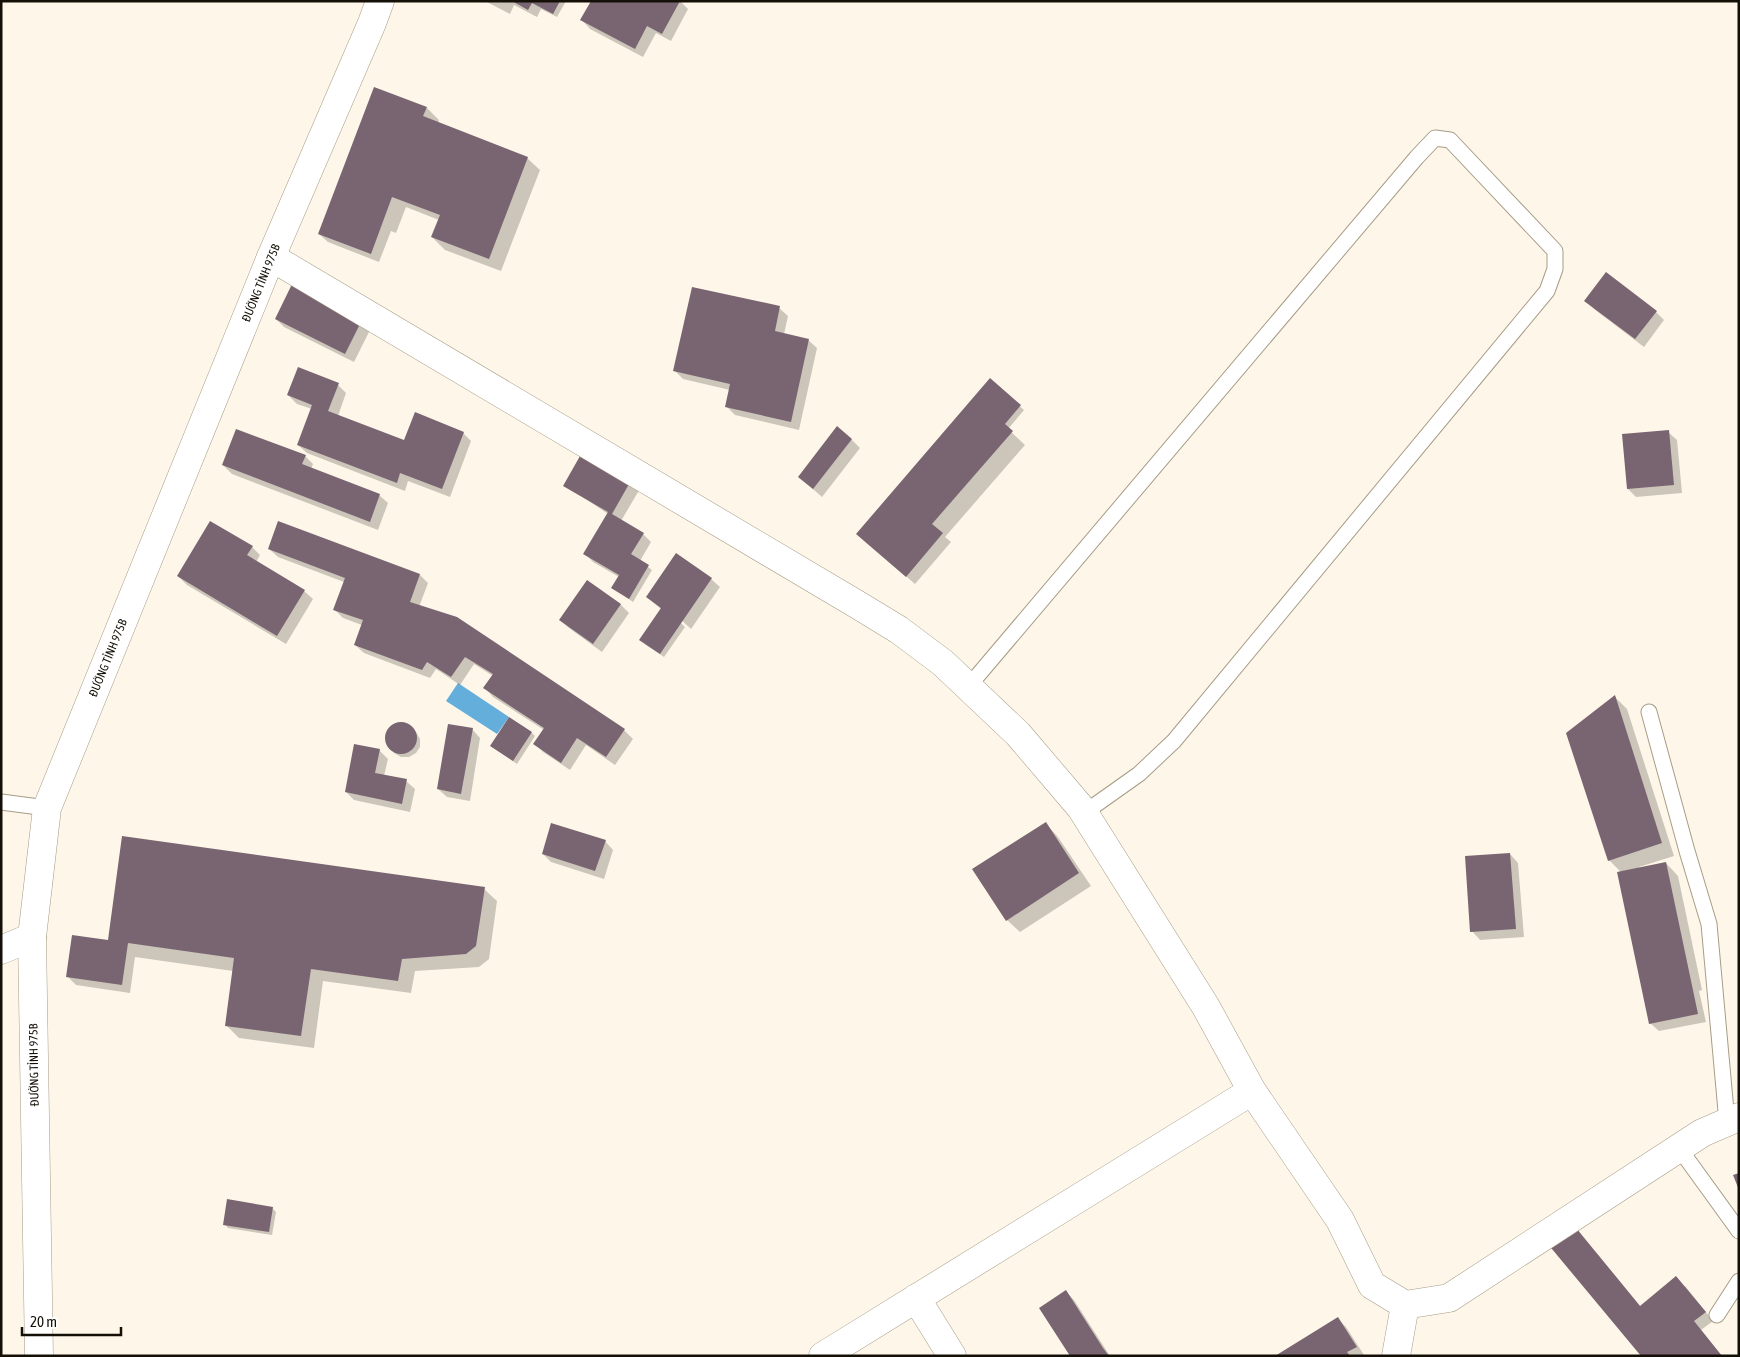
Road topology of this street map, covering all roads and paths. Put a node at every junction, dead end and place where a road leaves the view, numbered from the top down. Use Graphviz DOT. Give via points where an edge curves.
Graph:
graph roads {
  1 [pos="380,1"];
  2 [pos="271,257"];
  3 [pos="968,687"];
  4 [pos="1649,712"];
  5 [pos="1,802"];
  6 [pos="47,808"];
  7 [pos="1084,813"];
  8 [pos="32,937"];
  9 [pos="1,950"];
  10 [pos="1252,1091"];
  11 [pos="1733,1120"];
  12 [pos="1679,1148"];
  13 [pos="1739,1230"];
  14 [pos="1739,1281"];
  15 [pos="916,1298"];
  16 [pos="1405,1305"];
  17 [pos="1718,1315"];
  18 [pos="39,1356"];
  19 [pos="822,1356"];
  20 [pos="952,1356"];
  21 [pos="1396,1356"];
  1 -- 2 [label="street, ĐƯỜNG TỈNH 975B"];
  2 -- 3 [label="street" via="899,630 943,663"];
  2 -- 6 [label="street, ĐƯỜNG TỈNH 975B"];
  3 -- 7 [label="street" via="1018,734"];
  3 -- 7 [label="lane" via="1417,157 1435,138 1450,140 1554,251 1555,269 1547,291 1174,741 1139,774"];
  4 -- 11 [label="lane" via="1709,924"];
  5 -- 6 [label="lane"];
  6 -- 8 [label="street, ĐƯỜNG TỈNH 975B"];
  7 -- 10 [label="street" via="1206,1007"];
  8 -- 9 [label="street"];
  8 -- 18 [label="street, ĐƯỜNG TỈNH 975B"];
  10 -- 15 [label="street"];
  10 -- 16 [label="street" via="1340,1220 1372,1285"];
  11 -- 12 [label="street" via="1702,1133"];
  12 -- 13 [label="lane"];
  12 -- 16 [label="street" via="1449,1298"];
  14 -- 17 [label="lane"];
  15 -- 19 [label="street"];
  15 -- 20 [label="street"];
  16 -- 21 [label="street"];
}
